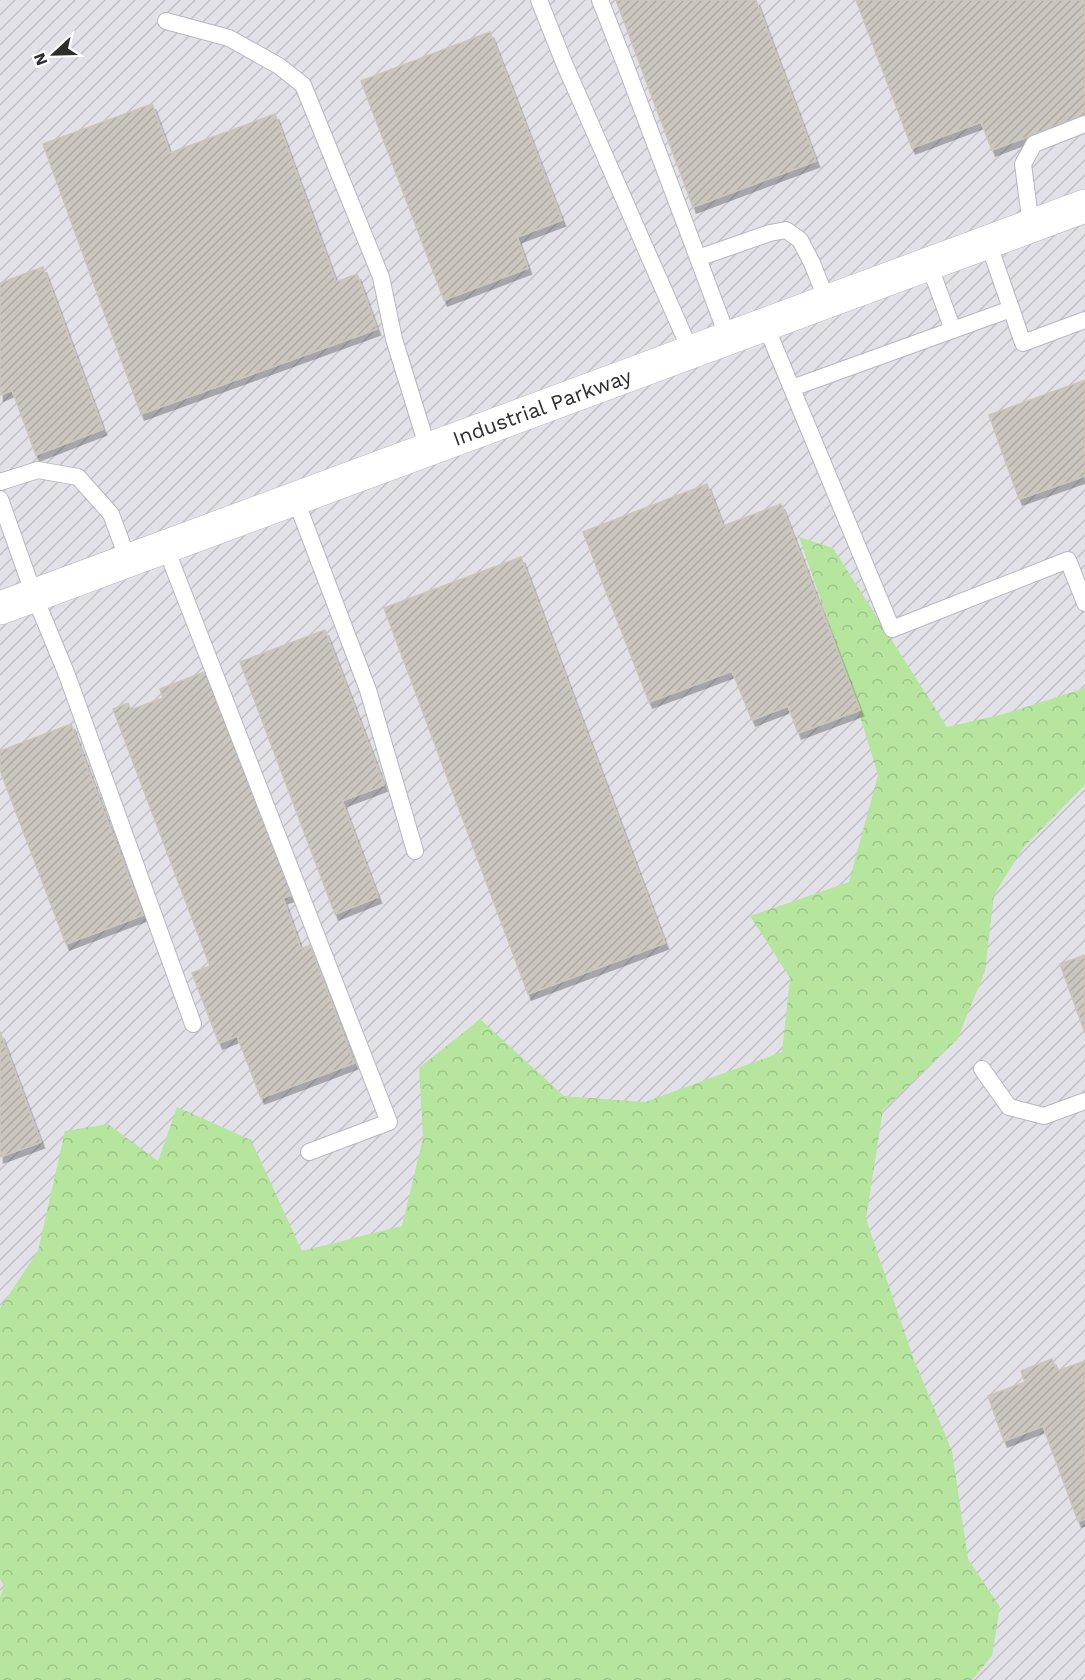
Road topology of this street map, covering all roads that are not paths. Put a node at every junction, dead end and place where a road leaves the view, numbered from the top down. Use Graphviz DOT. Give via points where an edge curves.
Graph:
graph roads {
  1 [pos="539,0"];
  2 [pos="600,0"];
  3 [pos="166,21"];
  4 [pos="1085,124"];
  5 [pos="1085,206"];
  6 [pos="1031,226"];
  7 [pos="988,242"];
  8 [pos="698,258"];
  9 [pos="929,264"];
  10 [pos="827,301"];
  11 [pos="1011,309"];
  12 [pos="1085,320"];
  13 [pos="765,324"];
  14 [pos="953,330"];
  15 [pos="728,338"];
  16 [pos="691,352"];
  17 [pos="792,388"];
  18 [pos="428,449"];
  19 [pos="0,482"];
  20 [pos="295,498"];
  21 [pos="0,499"];
  22 [pos="165,546"];
  23 [pos="128,560"];
  24 [pos="34,595"];
  25 [pos="1085,603"];
  26 [pos="0,608"];
  27 [pos="415,851"];
  28 [pos="193,1024"];
  29 [pos="982,1069"];
  30 [pos="1085,1101"];
  31 [pos="309,1152"];
  1 -- 16 [label="lane"];
  2 -- 8 [label="lane"];
  3 -- 18 [label="lane" via="229,38 279,66 303,85 381,277 393,339"];
  4 -- 6 [label="lane" via="1034,144 1023,164"];
  5 -- 6 [label="street, Industrial Parkway"];
  6 -- 7 [label="street, Industrial Parkway"];
  7 -- 9 [label="street, Industrial Parkway"];
  7 -- 11 [label="lane"];
  8 -- 10 [label="lane" via="786,230 800,240"];
  8 -- 15 [label="lane"];
  9 -- 10 [label="street, Industrial Parkway"];
  9 -- 14 [label="lane"];
  10 -- 13 [label="street, Industrial Parkway"];
  11 -- 12 [label="lane" via="1023,343"];
  11 -- 14 [label="lane"];
  13 -- 15 [label="street, Industrial Parkway"];
  13 -- 17 [label="lane"];
  14 -- 17 [label="lane"];
  15 -- 16 [label="street, Industrial Parkway"];
  16 -- 18 [label="street, Industrial Parkway"];
  17 -- 25 [label="lane" via="892,629 1068,560"];
  18 -- 20 [label="street, Industrial Parkway"];
  19 -- 23 [label="lane" via="38,470 78,477 111,514"];
  20 -- 22 [label="street, Industrial Parkway"];
  20 -- 27 [label="lane" via="368,690"];
  21 -- 24 [label="lane"];
  22 -- 23 [label="street, Industrial Parkway"];
  22 -- 31 [label="lane" via="389,1122"];
  23 -- 24 [label="street, Industrial Parkway"];
  24 -- 26 [label="street, Industrial Parkway"];
  24 -- 28 [label="lane" via="67,675"];
  29 -- 30 [label="lane" via="1009,1107 1044,1116"];
}
